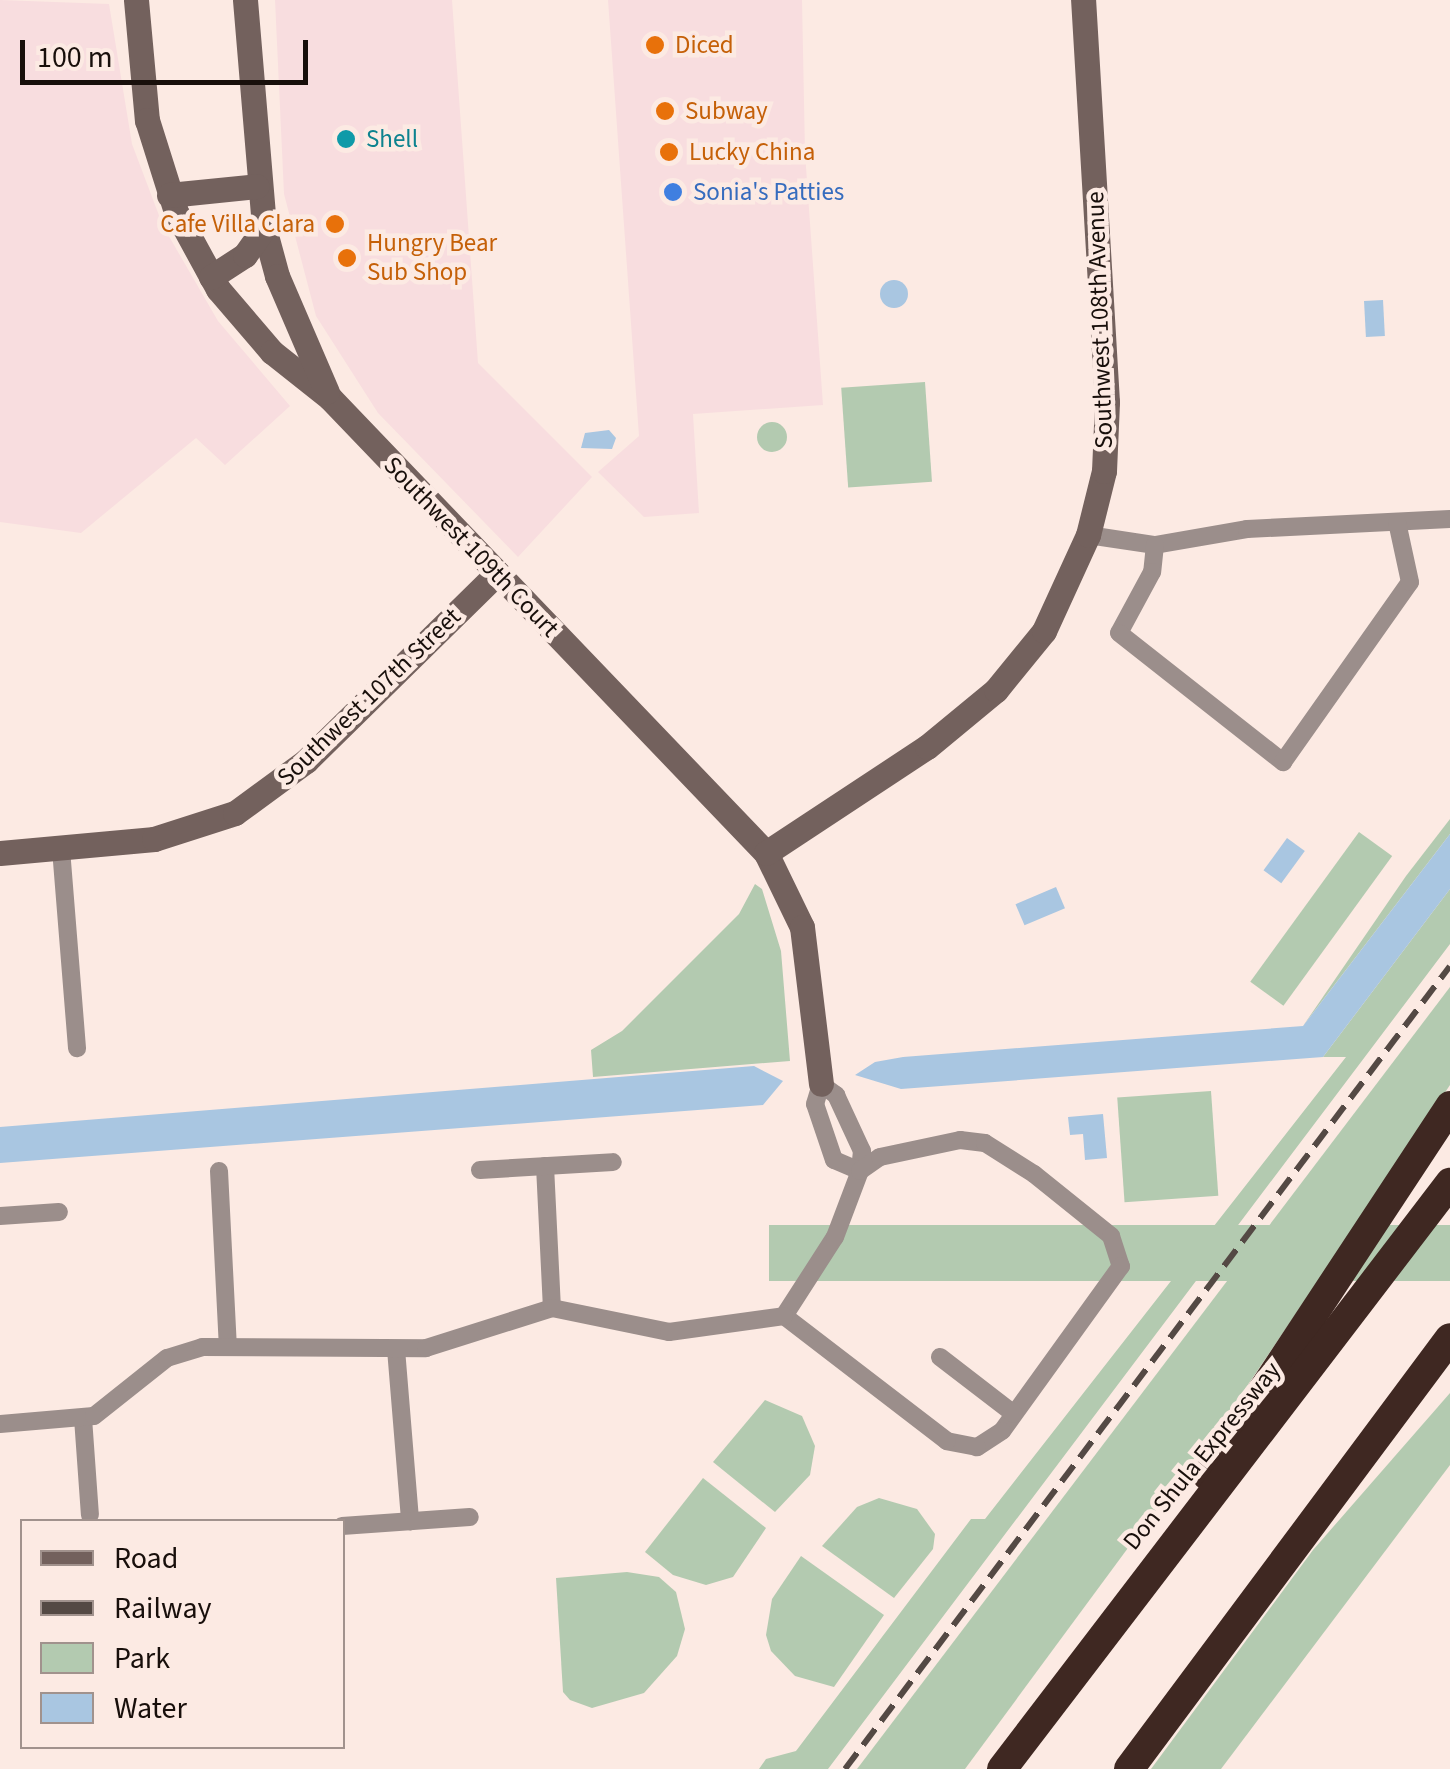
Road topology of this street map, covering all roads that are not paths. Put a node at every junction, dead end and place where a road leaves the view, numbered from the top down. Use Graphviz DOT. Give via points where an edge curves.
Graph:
graph roads {
  1 [pos="136,0"];
  2 [pos="245,0"];
  3 [pos="1083,0"];
  4 [pos="257,186"];
  5 [pos="169,194"];
  6 [pos="264,228"];
  7 [pos="211,277"];
  8 [pos="330,398"];
  9 [pos="1450,519"];
  10 [pos="1397,522"];
  11 [pos="1088,535"];
  12 [pos="1155,545"];
  13 [pos="496,573"];
  14 [pos="60,849"];
  15 [pos="766,853"];
  16 [pos="0,854"];
  17 [pos="77,1048"];
  18 [pos="821,1084"];
  19 [pos="1450,1106"];
  20 [pos="613,1162"];
  21 [pos="544,1166"];
  22 [pos="480,1170"];
  23 [pos="219,1171"];
  24 [pos="860,1171"];
  25 [pos="1450,1183"];
  26 [pos="59,1212"];
  27 [pos="0,1216"];
  28 [pos="552,1308"];
  29 [pos="784,1316"];
  30 [pos="1450,1338"];
  31 [pos="228,1346"];
  32 [pos="396,1350"];
  33 [pos="940,1357"];
  34 [pos="1450,1373"];
  35 [pos="1014,1414"];
  36 [pos="83,1418"];
  37 [pos="0,1424"];
  38 [pos="1327,1507"];
  39 [pos="90,1515"];
  40 [pos="470,1518"];
  41 [pos="410,1522"];
  42 [pos="345,1526"];
  43 [pos="1174,1537"];
  44 [pos="1002,1769"];
  45 [pos="1129,1769"];
  1 -- 5 [label="street, Southwest 109th Court" via="144,106"];
  2 -- 4 [label="street"];
  3 -- 11 [label="street, Southwest 108th Avenue" via="1108,402 1104,471"];
  4 -- 5 [label="street"];
  4 -- 6 [label="street"];
  5 -- 7 [label="street, Southwest 109th Court"];
  6 -- 7 [label="street" via="244,255"];
  6 -- 8 [label="street" via="282,291"];
  7 -- 8 [label="street, Southwest 109th Court" via="272,352"];
  8 -- 13 [label="street, Southwest 109th Court"];
  9 -- 10 [label="street"];
  10 -- 12 [label="street" via="1247,529"];
  10 -- 12 [label="street" via="1410,558 1410,582 1283,762 1119,633 1152,572"];
  11 -- 12 [label="street"];
  11 -- 15 [label="street, Southwest 108th Avenue" via="1055,613 996,690 927,747"];
  13 -- 14 [label="street, Southwest 107th Street" via="259,798 190,832"];
  13 -- 15 [label="street, Southwest 109th Court"];
  14 -- 16 [label="street, Southwest 107th Street"];
  14 -- 17 [label="street"];
  15 -- 18 [label="street, Southwest 109th Court" via="802,926"];
  18 -- 24 [label="street, Southwest 109th Court" via="836,1095 862,1151"];
  18 -- 24 [label="street, Southwest 109th Court" via="815,1104 834,1160"];
  19 -- 43 [label="highway" via="1226,1440"];
  20 -- 21 [label="street"];
  21 -- 22 [label="street"];
  21 -- 28 [label="street"];
  23 -- 31 [label="street"];
  24 -- 29 [label="street" via="831,1246"];
  24 -- 35 [label="street" via="880,1157 980,1141 1025,1168 1114,1240 1119,1278"];
  25 -- 43 [label="highway, Don Shula Expressway"];
  26 -- 27 [label="street"];
  28 -- 29 [label="street" via="661,1332"];
  28 -- 32 [label="street" via="456,1343"];
  29 -- 35 [label="street" via="953,1444 992,1440"];
  30 -- 38 [label="highway"];
  31 -- 32 [label="street"];
  31 -- 36 [label="street" via="172,1355 104,1410"];
  32 -- 41 [label="street"];
  33 -- 35 [label="street"];
  34 -- 38 [label="highway"];
  36 -- 37 [label="street"];
  36 -- 39 [label="street"];
  38 -- 45 [label="highway"];
  40 -- 41 [label="street"];
  41 -- 42 [label="street"];
  43 -- 44 [label="highway, Don Shula Expressway"];
}
